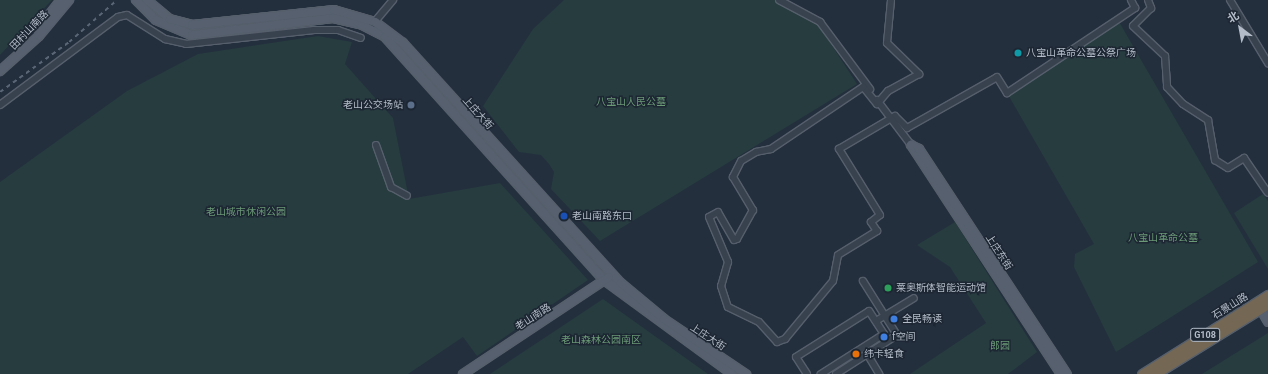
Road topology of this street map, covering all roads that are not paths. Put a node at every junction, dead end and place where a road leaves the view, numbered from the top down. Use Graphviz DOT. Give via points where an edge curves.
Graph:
graph roads {
  1 [pos="62,0"];
  2 [pos="70,0"];
  3 [pos="136,0"];
  4 [pos="148,0"];
  5 [pos="778,0"];
  6 [pos="891,0"];
  7 [pos="1131,0"];
  8 [pos="1148,0"];
  9 [pos="1230,0"];
  10 [pos="390,1"];
  11 [pos="372,25"];
  12 [pos="361,38"];
  13 [pos="1268,62"];
  14 [pos="0,65"];
  15 [pos="0,71"];
  16 [pos="0,105"];
  17 [pos="376,145"];
  18 [pos="911,145"];
  19 [pos="1268,194"];
  20 [pos="407,196"];
  21 [pos="612,274"];
  22 [pos="605,281"];
  23 [pos="863,281"];
  24 [pos="1268,295"];
  25 [pos="914,298"];
  26 [pos="1264,306"];
  27 [pos="885,316"];
  28 [pos="876,321"];
  29 [pos="1268,322"];
  30 [pos="863,348"];
  31 [pos="867,354"];
  32 [pos="463,374"];
  33 [pos="732,374"];
  34 [pos="746,374"];
  35 [pos="807,374"];
  36 [pos="821,374"];
  37 [pos="836,374"];
  38 [pos="879,374"];
  39 [pos="1060,374"];
  40 [pos="1067,374"];
  41 [pos="1142,374"];
  42 [pos="1155,374"];
  1 -- 14 [label="main road, 田村山南路" via="34,34"];
  2 -- 15 [label="main road, 田村山南路" via="39,36"];
  3 -- 11 [label="main road, 上庄大街" via="156,20 192,34 333,18"];
  4 -- 11 [label="main road, 上庄大街" via="170,19 192,25 334,10"];
  5 -- 18 [label="street, 上庄东街" via="820,22"];
  6 -- 7 [label="street" via="887,44 919,74 888,91 878,104 863,87 771,149 756,152 737,166 733,177 753,210 737,239 734,240 718,212 708,218 728,262 721,286 728,307 759,322 777,342 785,339 832,281 838,255 877,231 871,222 880,215 839,149 895,116 907,128 997,77 1007,93 1135,8"];
  8 -- 19 [label="street" via="1151,8 1133,26 1165,56 1167,87 1183,104 1208,120 1215,160 1228,168 1244,158"];
  9 -- 13 [label="street"];
  10 -- 11 [label="street"];
  11 -- 21 [label="main road, 上庄大街" via="403,44"];
  11 -- 22 [label="main road, 上庄大街" via="396,47"];
  12 -- 16 [label="street" via="338,30 314,30 186,44 165,38 127,15 118,17"];
  17 -- 20 [label="street" via="391,187"];
  18 -- 39 [label="main road, 上庄东街"];
  18 -- 40 [label="main road, 上庄东街" via="919,149"];
  21 -- 22 [label="main road, 老山南路"];
  21 -- 34 [label="main road, 上庄大街" via="655,313"];
  22 -- 32 [label="main road, 老山南路"];
  22 -- 33 [label="main road, 上庄大街"];
  23 -- 27 [label="street"];
  24 -- 41 [label="highway, 石景山路 / G108"];
  25 -- 27 [label="street"];
  26 -- 29 [label="main road"];
  26 -- 42 [label="highway, 石景山路 / G108"];
  27 -- 28 [label="street"];
  27 -- 31 [label="street" via="897,335"];
  28 -- 30 [label="street" via="884,334"];
  28 -- 35 [label="street" via="869,311 796,356"];
  30 -- 31 [label="street"];
  30 -- 36 [label="street"];
  31 -- 37 [label="street"];
  31 -- 38 [label="street"];
}
